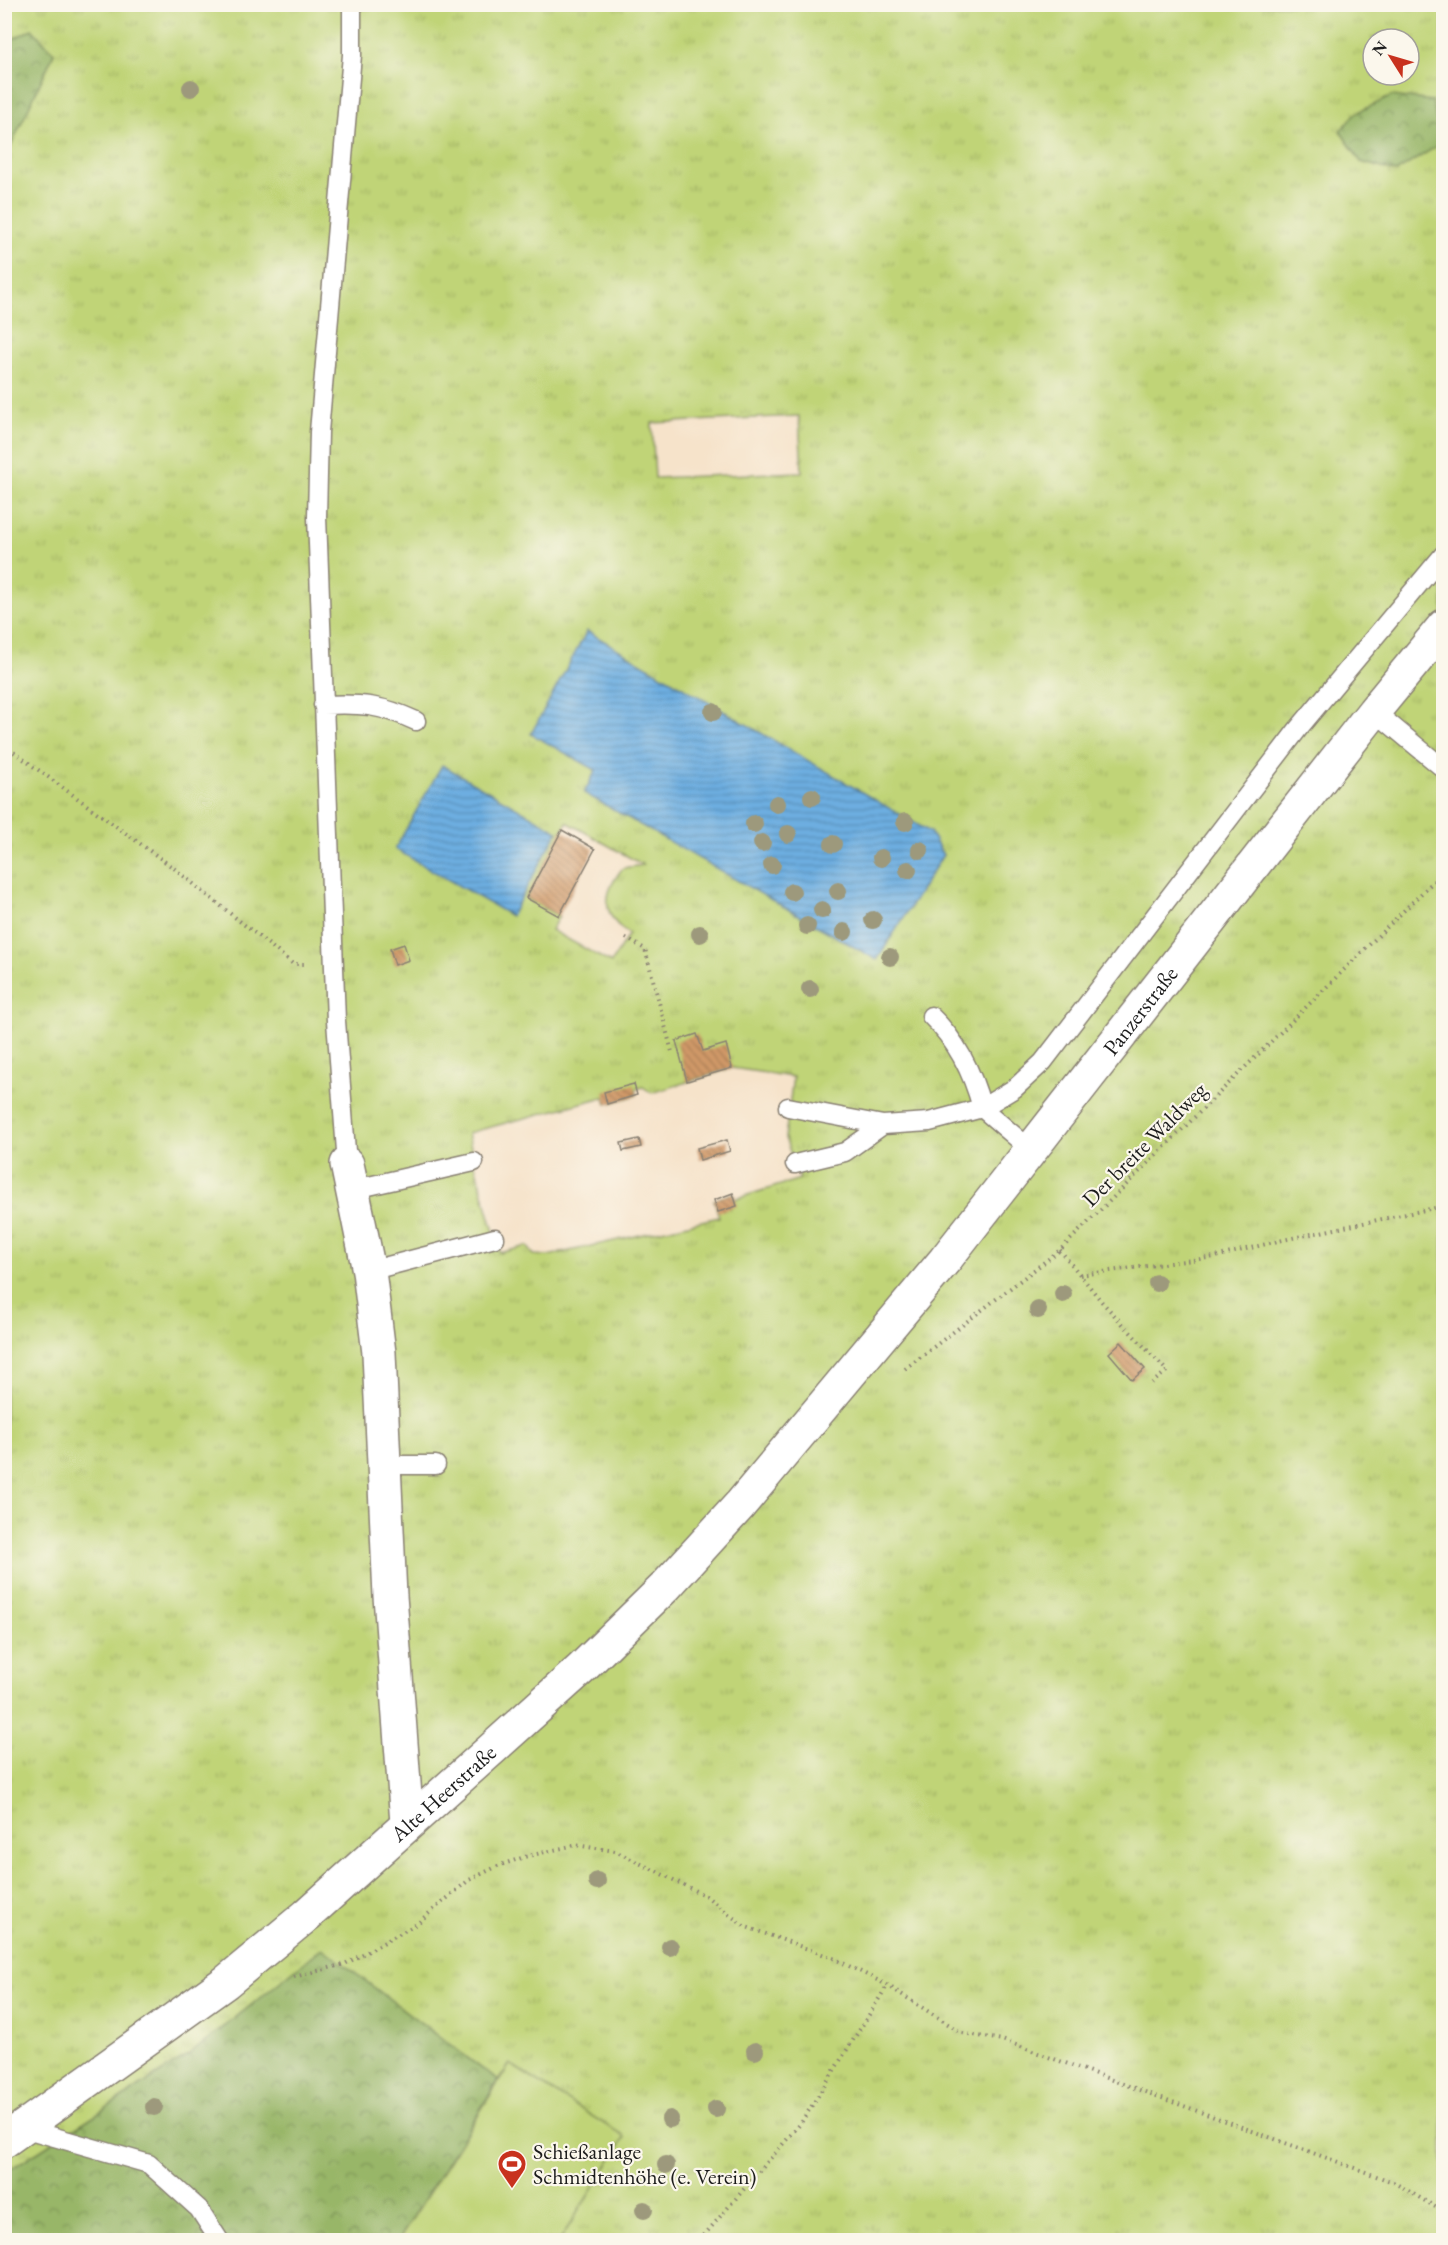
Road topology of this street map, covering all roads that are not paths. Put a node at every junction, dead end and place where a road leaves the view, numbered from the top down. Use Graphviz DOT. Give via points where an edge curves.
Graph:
graph roads {
  1 [pos="352,4"];
  2 [pos="1443,554"];
  3 [pos="1443,626"];
  4 [pos="323,705"];
  5 [pos="1374,711"];
  6 [pos="416,721"];
  7 [pos="1443,770"];
  8 [pos="931,1016"];
  9 [pos="788,1107"];
  10 [pos="982,1108"];
  11 [pos="883,1125"];
  12 [pos="1031,1150"];
  13 [pos="474,1162"];
  14 [pos="795,1164"];
  15 [pos="349,1177"];
  16 [pos="495,1238"];
  17 [pos="369,1271"];
  18 [pos="834,1394"];
  19 [pos="384,1465"];
  20 [pos="436,1465"];
  21 [pos="407,1823"];
  22 [pos="14,2135"];
  23 [pos="219,2241"];
  1 -- 4 [label="lane" via="352,54 319,432 317,517"];
  2 -- 10 [label="lane" via="1299,729 1043,1062 1015,1088"];
  3 -- 5 [label="street, Panzerstraße"];
  4 -- 6 [label="lane" via="356,703 388,708"];
  4 -- 15 [label="lane" via="334,965"];
  5 -- 7 [label="lane"];
  5 -- 12 [label="street, Panzerstraße"];
  8 -- 10 [label="lane" via="949,1033 976,1084"];
  9 -- 11 [label="lane"];
  10 -- 11 [label="lane" via="929,1122"];
  10 -- 12 [label="lane"];
  11 -- 14 [label="lane" via="845,1152"];
  12 -- 18 [label="street, Panzerstraße"];
  13 -- 15 [label="lane"];
  15 -- 17 [label="street"];
  16 -- 17 [label="lane"];
  17 -- 19 [label="street" via="379,1353"];
  18 -- 21 [label="street, Alte Heerstraße" via="665,1587 581,1668"];
  19 -- 20 [label="lane"];
  19 -- 21 [label="street"];
  21 -- 22 [label="street, Alte Heerstraße" via="307,1915 226,1982"];
  22 -- 23 [label="lane" via="149,2164 200,2209"];
}
